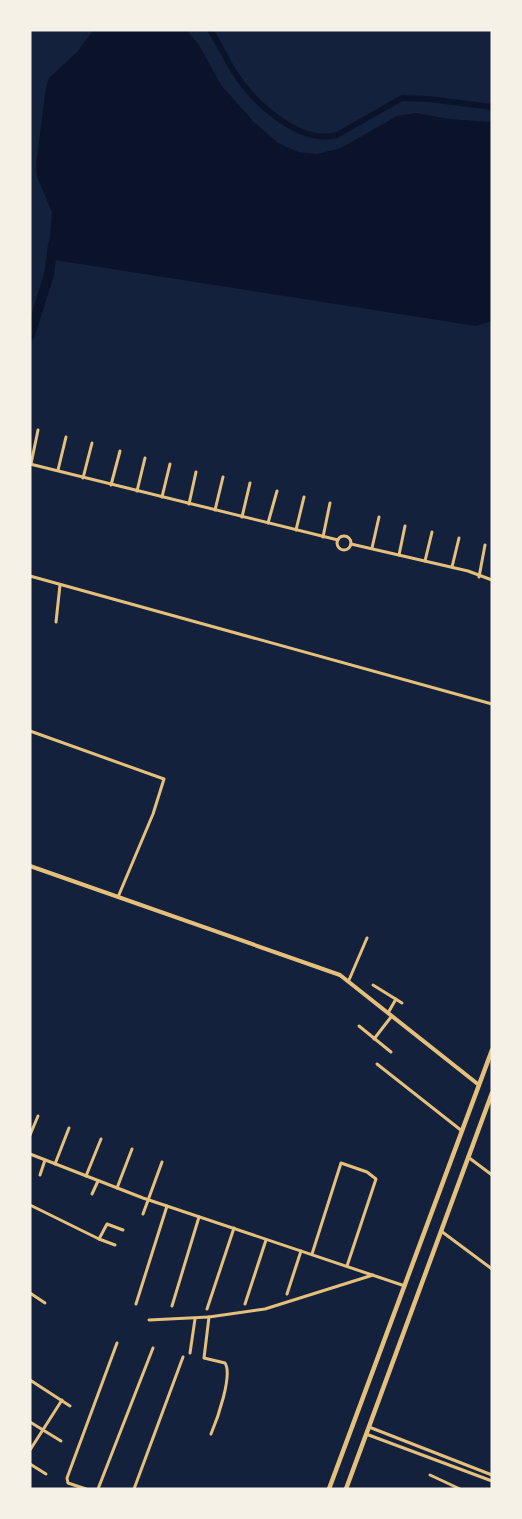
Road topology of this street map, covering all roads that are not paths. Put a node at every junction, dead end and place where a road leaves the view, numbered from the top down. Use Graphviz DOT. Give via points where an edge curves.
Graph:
graph roads {
  1 [pos="38,430"];
  2 [pos="66,436"];
  3 [pos="92,443"];
  4 [pos="120,451"];
  5 [pos="145,458"];
  6 [pos="31,464"];
  7 [pos="170,464"];
  8 [pos="58,470"];
  9 [pos="196,472"];
  10 [pos="223,477"];
  11 [pos="83,478"];
  12 [pos="250,483"];
  13 [pos="111,485"];
  14 [pos="137,491"];
  15 [pos="278,491"];
  16 [pos="162,497"];
  17 [pos="304,497"];
  18 [pos="189,504"];
  19 [pos="330,504"];
  20 [pos="215,510"];
  21 [pos="242,517"];
  22 [pos="380,517"];
  23 [pos="268,523"];
  24 [pos="405,526"];
  25 [pos="296,530"];
  26 [pos="432,532"];
  27 [pos="323,537"];
  28 [pos="459,538"];
  29 [pos="338,540"];
  30 [pos="351,544"];
  31 [pos="485,545"];
  32 [pos="372,549"];
  33 [pos="399,555"];
  34 [pos="424,561"];
  35 [pos="452,567"];
  36 [pos="30,576"];
  37 [pos="479,577"];
  38 [pos="492,580"];
  39 [pos="60,585"];
  40 [pos="56,622"];
  41 [pos="492,704"];
  42 [pos="30,731"];
  43 [pos="30,866"];
  44 [pos="118,897"];
  45 [pos="367,938"];
  46 [pos="349,980"];
  47 [pos="373,985"];
  48 [pos="396,999"];
  49 [pos="402,1003"];
  50 [pos="389,1016"];
  51 [pos="359,1026"];
  52 [pos="374,1039"];
  53 [pos="492,1050"];
  54 [pos="391,1052"];
  55 [pos="377,1064"];
  56 [pos="479,1085"];
  57 [pos="492,1093"];
  58 [pos="38,1116"];
  59 [pos="69,1128"];
  60 [pos="462,1131"];
  61 [pos="30,1135"];
  62 [pos="100,1138"];
  63 [pos="132,1149"];
  64 [pos="30,1154"];
  65 [pos="468,1157"];
  66 [pos="45,1160"];
  67 [pos="162,1162"];
  68 [pos="55,1164"];
  69 [pos="40,1175"];
  70 [pos="492,1175"];
  71 [pos="86,1176"];
  72 [pos="98,1181"];
  73 [pos="117,1188"];
  74 [pos="92,1194"];
  75 [pos="148,1200"];
  76 [pos="30,1205"];
  77 [pos="167,1206"];
  78 [pos="143,1214"];
  79 [pos="199,1217"];
  80 [pos="234,1228"];
  81 [pos="123,1230"];
  82 [pos="441,1231"];
  83 [pos="99,1239"];
  84 [pos="266,1240"];
  85 [pos="115,1245"];
  86 [pos="301,1251"];
  87 [pos="312,1254"];
  88 [pos="347,1266"];
  89 [pos="492,1269"];
  90 [pos="374,1275"];
  91 [pos="405,1286"];
  92 [pos="30,1293"];
  93 [pos="287,1294"];
  94 [pos="45,1303"];
  95 [pos="136,1304"];
  96 [pos="245,1304"];
  97 [pos="171,1306"];
  98 [pos="207,1309"];
  99 [pos="209,1317"];
  100 [pos="195,1318"];
  101 [pos="149,1320"];
  102 [pos="117,1343"];
  103 [pos="153,1348"];
  104 [pos="190,1353"];
  105 [pos="183,1357"];
  106 [pos="30,1380"];
  107 [pos="62,1400"];
  108 [pos="70,1406"];
  109 [pos="30,1422"];
  110 [pos="369,1427"];
  111 [pos="43,1430"];
  112 [pos="211,1434"];
  113 [pos="366,1434"];
  114 [pos="61,1441"];
  115 [pos="30,1450"];
  116 [pos="30,1464"];
  117 [pos="46,1474"];
  118 [pos="430,1475"];
  119 [pos="492,1475"];
  120 [pos="492,1481"];
  121 [pos="86,1489"];
  122 [pos="98,1489"];
  123 [pos="134,1489"];
  124 [pos="330,1489"];
  125 [pos="346,1489"];
  126 [pos="460,1489"];
  1 -- 6 [label="street"];
  2 -- 8 [label="street"];
  3 -- 11 [label="street"];
  4 -- 13 [label="street"];
  5 -- 14 [label="street"];
  6 -- 8 [label="street"];
  7 -- 16 [label="street"];
  8 -- 11 [label="street"];
  9 -- 18 [label="street"];
  10 -- 20 [label="street"];
  11 -- 13 [label="street"];
  12 -- 21 [label="street"];
  13 -- 14 [label="street"];
  14 -- 16 [label="street"];
  15 -- 23 [label="street"];
  16 -- 18 [label="street"];
  17 -- 25 [label="street"];
  18 -- 20 [label="street"];
  19 -- 27 [label="street"];
  20 -- 21 [label="street"];
  21 -- 23 [label="street"];
  22 -- 32 [label="street"];
  23 -- 25 [label="street"];
  24 -- 33 [label="street"];
  25 -- 27 [label="street"];
  26 -- 34 [label="street"];
  27 -- 29 [label="street"];
  28 -- 35 [label="street"];
  29 -- 30 [label="street" via="345,536"];
  29 -- 30 [label="street" via="337,546 343,550"];
  30 -- 32 [label="street"];
  31 -- 37 [label="street"];
  32 -- 33 [label="street"];
  33 -- 34 [label="street"];
  34 -- 35 [label="street"];
  35 -- 37 [label="street"];
  36 -- 39 [label="street"];
  37 -- 38 [label="street"];
  39 -- 40 [label="street"];
  39 -- 41 [label="street"];
  42 -- 44 [label="street" via="164,779"];
  43 -- 44 [label="street"];
  44 -- 46 [label="street"];
  45 -- 46 [label="street"];
  46 -- 50 [label="street"];
  47 -- 48 [label="street"];
  48 -- 49 [label="street"];
  48 -- 50 [label="street"];
  50 -- 52 [label="street"];
  50 -- 56 [label="street"];
  51 -- 52 [label="street"];
  52 -- 54 [label="street"];
  53 -- 56 [label="main road"];
  55 -- 60 [label="street"];
  56 -- 60 [label="main road"];
  57 -- 65 [label="main road"];
  58 -- 61 [label="street"];
  59 -- 68 [label="street"];
  60 -- 91 [label="main road"];
  62 -- 71 [label="street"];
  63 -- 73 [label="street"];
  64 -- 66 [label="street"];
  65 -- 70 [label="street"];
  65 -- 82 [label="main road"];
  66 -- 68 [label="street"];
  66 -- 69 [label="street"];
  67 -- 75 [label="street"];
  68 -- 71 [label="street"];
  71 -- 72 [label="street"];
  72 -- 73 [label="street"];
  72 -- 74 [label="street"];
  73 -- 75 [label="street"];
  75 -- 77 [label="street"];
  75 -- 78 [label="street"];
  76 -- 83 [label="street"];
  77 -- 79 [label="street"];
  77 -- 95 [label="street"];
  79 -- 80 [label="street"];
  79 -- 97 [label="street"];
  80 -- 84 [label="street"];
  80 -- 98 [label="street"];
  81 -- 83 [label="street" via="106,1224"];
  82 -- 89 [label="street"];
  82 -- 110 [label="main road"];
  83 -- 85 [label="street"];
  84 -- 86 [label="street"];
  84 -- 96 [label="street"];
  86 -- 87 [label="street"];
  86 -- 93 [label="street"];
  87 -- 88 [label="street"];
  87 -- 88 [label="street" via="341,1163 344,1164 375,1175 376,1179"];
  88 -- 90 [label="street"];
  90 -- 91 [label="street"];
  90 -- 99 [label="street" via="265,1309"];
  91 -- 124 [label="main road"];
  92 -- 94 [label="street"];
  99 -- 100 [label="street"];
  99 -- 112 [label="street" via="204,1358 225,1363 228,1369"];
  100 -- 101 [label="street"];
  100 -- 104 [label="street"];
  102 -- 121 [label="street" via="66,1481"];
  103 -- 122 [label="street"];
  105 -- 123 [label="street"];
  106 -- 107 [label="street"];
  107 -- 108 [label="street"];
  107 -- 111 [label="street"];
  109 -- 111 [label="street"];
  110 -- 113 [label="main road"];
  110 -- 119 [label="street"];
  111 -- 114 [label="street"];
  111 -- 115 [label="street"];
  113 -- 120 [label="street"];
  113 -- 125 [label="main road"];
  116 -- 117 [label="street"];
  118 -- 126 [label="street"];
}
